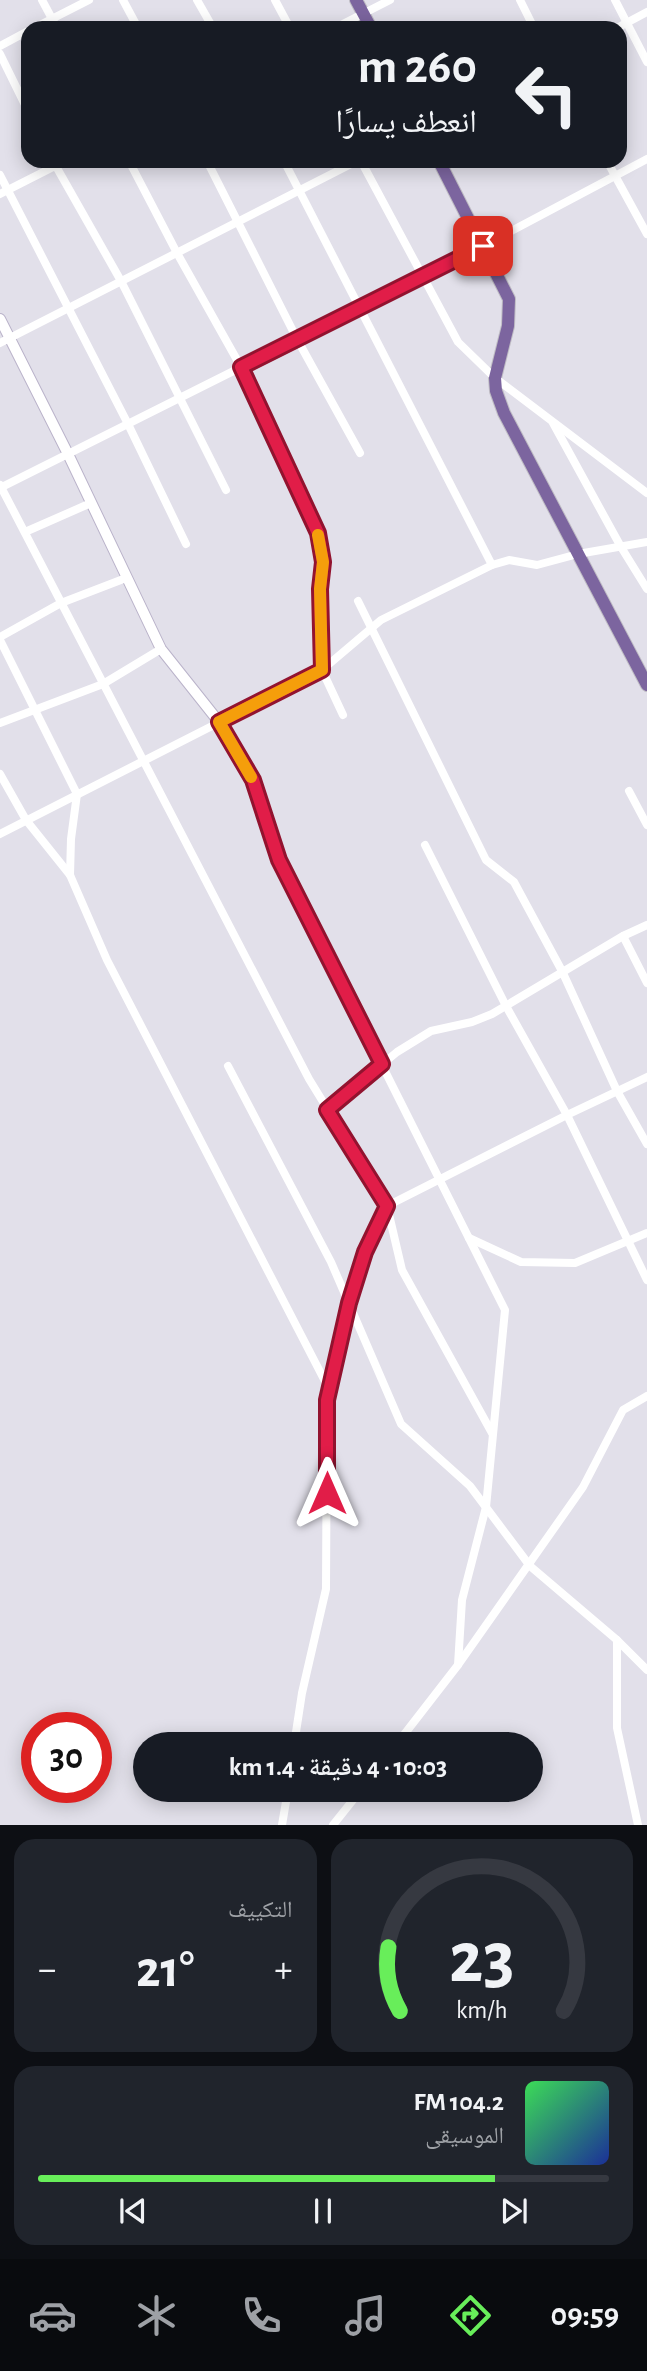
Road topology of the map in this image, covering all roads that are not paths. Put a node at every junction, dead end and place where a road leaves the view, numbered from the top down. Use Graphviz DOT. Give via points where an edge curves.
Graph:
graph roads {
  1 [pos="43,0"];
  2 [pos="89,0"];
  3 [pos="123,0"];
  4 [pos="197,0"];
  5 [pos="275,0"];
  6 [pos="356,0"];
  7 [pos="390,0"];
  8 [pos="520,0"];
  9 [pos="615,0"];
  10 [pos="647,12"];
  11 [pos="364,15"];
  12 [pos="52,19"];
  13 [pos="48,21"];
  14 [pos="134,21"];
  15 [pos="209,21"];
  16 [pos="286,21"];
  17 [pos="351,21"];
  18 [pos="367,21"];
  19 [pos="530,21"];
  20 [pos="625,21"];
  21 [pos="627,22"];
  22 [pos="627,25"];
  23 [pos="21,35"];
  24 [pos="0,46"];
  25 [pos="0,54"];
  26 [pos="647,62"];
  27 [pos="21,97"];
  28 [pos="647,159"];
  29 [pos="47,168"];
  30 [pos="56,168"];
  31 [pos="133,168"];
  32 [pos="211,168"];
  33 [pos="288,168"];
  34 [pos="345,168"];
  35 [pos="363,168"];
  36 [pos="443,168"];
  37 [pos="611,168"];
  38 [pos="0,175"];
  39 [pos="615,175"];
  40 [pos="300,190"];
  41 [pos="4,192"];
  42 [pos="238,221"];
  43 [pos="647,234"];
  44 [pos="483,246"];
  45 [pos="177,253"];
  46 [pos="423,276"];
  47 [pos="121,281"];
  48 [pos="68,308"];
  49 [pos="359,308"];
  50 [pos="0,319"];
  51 [pos="297,339"];
  52 [pos="5,340"];
  53 [pos="241,367"];
  54 [pos="495,378"];
  55 [pos="179,398"];
  56 [pos="551,421"];
  57 [pos="128,424"];
  58 [pos="360,453"];
  59 [pos="68,454"];
  60 [pos="0,487"];
  61 [pos="226,490"];
  62 [pos="647,493"];
  63 [pos="91,503"];
  64 [pos="24,533"];
  65 [pos="647,542"];
  66 [pos="186,544"];
  67 [pos="621,547"];
  68 [pos="578,554"];
  69 [pos="492,565"];
  70 [pos="126,578"];
  71 [pos="647,589"];
  72 [pos="358,601"];
  73 [pos="61,603"];
  74 [pos="371,629"];
  75 [pos="0,638"];
  76 [pos="161,649"];
  77 [pos="322,670"];
  78 [pos="103,684"];
  79 [pos="647,685"];
  80 [pos="36,710"];
  81 [pos="343,715"];
  82 [pos="219,722"];
  83 [pos="0,723"];
  84 [pos="143,761"];
  85 [pos="0,774"];
  86 [pos="629,791"];
  87 [pos="77,794"];
  88 [pos="26,820"];
  89 [pos="647,825"];
  90 [pos="0,834"];
  91 [pos="425,845"];
  92 [pos="70,875"];
  93 [pos="647,925"];
  94 [pos="623,936"];
  95 [pos="562,971"];
  96 [pos="647,983"];
  97 [pos="506,1006"];
  98 [pos="382,1064"];
  99 [pos="228,1066"];
  100 [pos="647,1077"];
  101 [pos="617,1091"];
  102 [pos="327,1110"];
  103 [pos="567,1115"];
  104 [pos="647,1144"];
  105 [pos="440,1179"];
  106 [pos="387,1206"];
  107 [pos="647,1233"];
  108 [pos="470,1238"];
  109 [pos="628,1243"];
  110 [pos="647,1280"];
  111 [pos="349,1303"];
  112 [pos="329,1389"];
  113 [pos="647,1396"];
  114 [pos="492,1433"];
  115 [pos="486,1507"];
  116 [pos="530,1566"];
  117 [pos="617,1640"];
  118 [pos="458,1665"];
  119 [pos="647,1670"];
  120 [pos="296,1732"];
  121 [pos="406,1732"];
  122 [pos="286,1802"];
  123 [pos="351,1802"];
  124 [pos="282,1825"];
  125 [pos="333,1825"];
  126 [pos="638,1825"];
  1 -- 12 [label="street"];
  2 -- 12 [label="street"];
  3 -- 14 [label="street"];
  4 -- 15 [label="street"];
  5 -- 16 [label="street"];
  6 -- 11 [label="main road"];
  7 -- 11 [label="street"];
  8 -- 19 [label="street"];
  9 -- 20 [label="street"];
  10 -- 21 [label="street"];
  11 -- 17 [label="street"];
  11 -- 18 [label="main road"];
  12 -- 13 [label="street"];
  22 -- 26 [label="street"];
  23 -- 24 [label="street"];
  25 -- 27 [label="street"];
  28 -- 39 [label="street"];
  29 -- 41 [label="street"];
  30 -- 47 [label="street"];
  31 -- 45 [label="street"];
  32 -- 42 [label="street"];
  33 -- 40 [label="street"];
  34 -- 40 [label="street"];
  35 -- 46 [label="street"];
  36 -- 44 [label="main road"];
  37 -- 39 [label="street"];
  38 -- 41 [label="street"];
  39 -- 43 [label="street"];
  39 -- 44 [label="street"];
  40 -- 42 [label="street"];
  40 -- 49 [label="street"];
  41 -- 48 [label="street"];
  42 -- 45 [label="street"];
  42 -- 51 [label="street"];
  44 -- 46 [label="street"];
  44 -- 54 [label="main road" via="509,299"];
  45 -- 47 [label="street"];
  45 -- 53 [label="street"];
  46 -- 49 [label="street"];
  46 -- 54 [label="street" via="458,342"];
  47 -- 48 [label="street"];
  47 -- 55 [label="street"];
  48 -- 52 [label="street"];
  48 -- 57 [label="street"];
  49 -- 51 [label="street"];
  49 -- 69 [label="street"];
  50 -- 52 [label="street"];
  51 -- 53 [label="street"];
  51 -- 58 [label="street"];
  52 -- 59 [label="street"];
  53 -- 55 [label="street"];
  53 -- 77 [label="street" via="318,533 323,562"];
  54 -- 56 [label="street"];
  54 -- 68 [label="main road" via="504,412"];
  55 -- 57 [label="street"];
  55 -- 61 [label="street"];
  56 -- 62 [label="street"];
  56 -- 67 [label="street"];
  57 -- 59 [label="street"];
  57 -- 66 [label="street"];
  59 -- 60 [label="street"];
  59 -- 63 [label="street"];
  60 -- 64 [label="street"];
  63 -- 64 [label="street"];
  63 -- 70 [label="street"];
  64 -- 73 [label="street"];
  65 -- 67 [label="street"];
  67 -- 68 [label="street"];
  67 -- 71 [label="street"];
  68 -- 69 [label="street" via="537,565 509,560"];
  68 -- 79 [label="main road"];
  69 -- 74 [label="street"];
  70 -- 73 [label="street"];
  70 -- 76 [label="street"];
  72 -- 74 [label="street"];
  73 -- 75 [label="street"];
  73 -- 78 [label="street"];
  74 -- 77 [label="street"];
  74 -- 95 [label="street" via="486,860 514,882"];
  75 -- 80 [label="street"];
  76 -- 78 [label="street"];
  76 -- 82 [label="street"];
  77 -- 81 [label="street"];
  77 -- 82 [label="street"];
  78 -- 80 [label="street"];
  78 -- 84 [label="street"];
  80 -- 83 [label="street"];
  80 -- 87 [label="street"];
  82 -- 84 [label="street"];
  82 -- 98 [label="street" via="253,780 279,860"];
  84 -- 87 [label="street"];
  84 -- 102 [label="street"];
  85 -- 88 [label="street"];
  86 -- 89 [label="street"];
  87 -- 88 [label="street"];
  87 -- 92 [label="street"];
  88 -- 90 [label="street"];
  88 -- 92 [label="street"];
  91 -- 97 [label="street"];
  92 -- 112 [label="street" via="107,960"];
  93 -- 94 [label="street"];
  94 -- 95 [label="street"];
  94 -- 96 [label="street"];
  95 -- 97 [label="street"];
  95 -- 101 [label="street"];
  97 -- 98 [label="street" via="472,1022 431,1031"];
  97 -- 103 [label="street"];
  98 -- 102 [label="street"];
  98 -- 105 [label="street"];
  99 -- 111 [label="street"];
  100 -- 101 [label="street"];
  101 -- 103 [label="street"];
  101 -- 104 [label="street"];
  102 -- 106 [label="street"];
  103 -- 105 [label="street"];
  103 -- 109 [label="street"];
  105 -- 106 [label="street"];
  105 -- 108 [label="street"];
  106 -- 111 [label="street" via="365,1252"];
  106 -- 114 [label="street" via="402,1270"];
  107 -- 109 [label="street"];
  108 -- 109 [label="street" via="521,1262 575,1263"];
  108 -- 114 [label="street" via="505,1310"];
  109 -- 110 [label="street"];
  111 -- 112 [label="street"];
  111 -- 115 [label="street" via="401,1424 470,1486"];
  112 -- 120 [label="street" via="326,1589"];
  113 -- 116 [label="street" via="623,1410 583,1487"];
  114 -- 115 [label="street"];
  115 -- 116 [label="street"];
  115 -- 118 [label="street" via="463,1600"];
  116 -- 117 [label="street"];
  116 -- 118 [label="street"];
  117 -- 119 [label="street"];
  117 -- 126 [label="street" via="617,1728"];
  118 -- 121 [label="street"];
  122 -- 124 [label="street"];
  123 -- 125 [label="street"];
}
